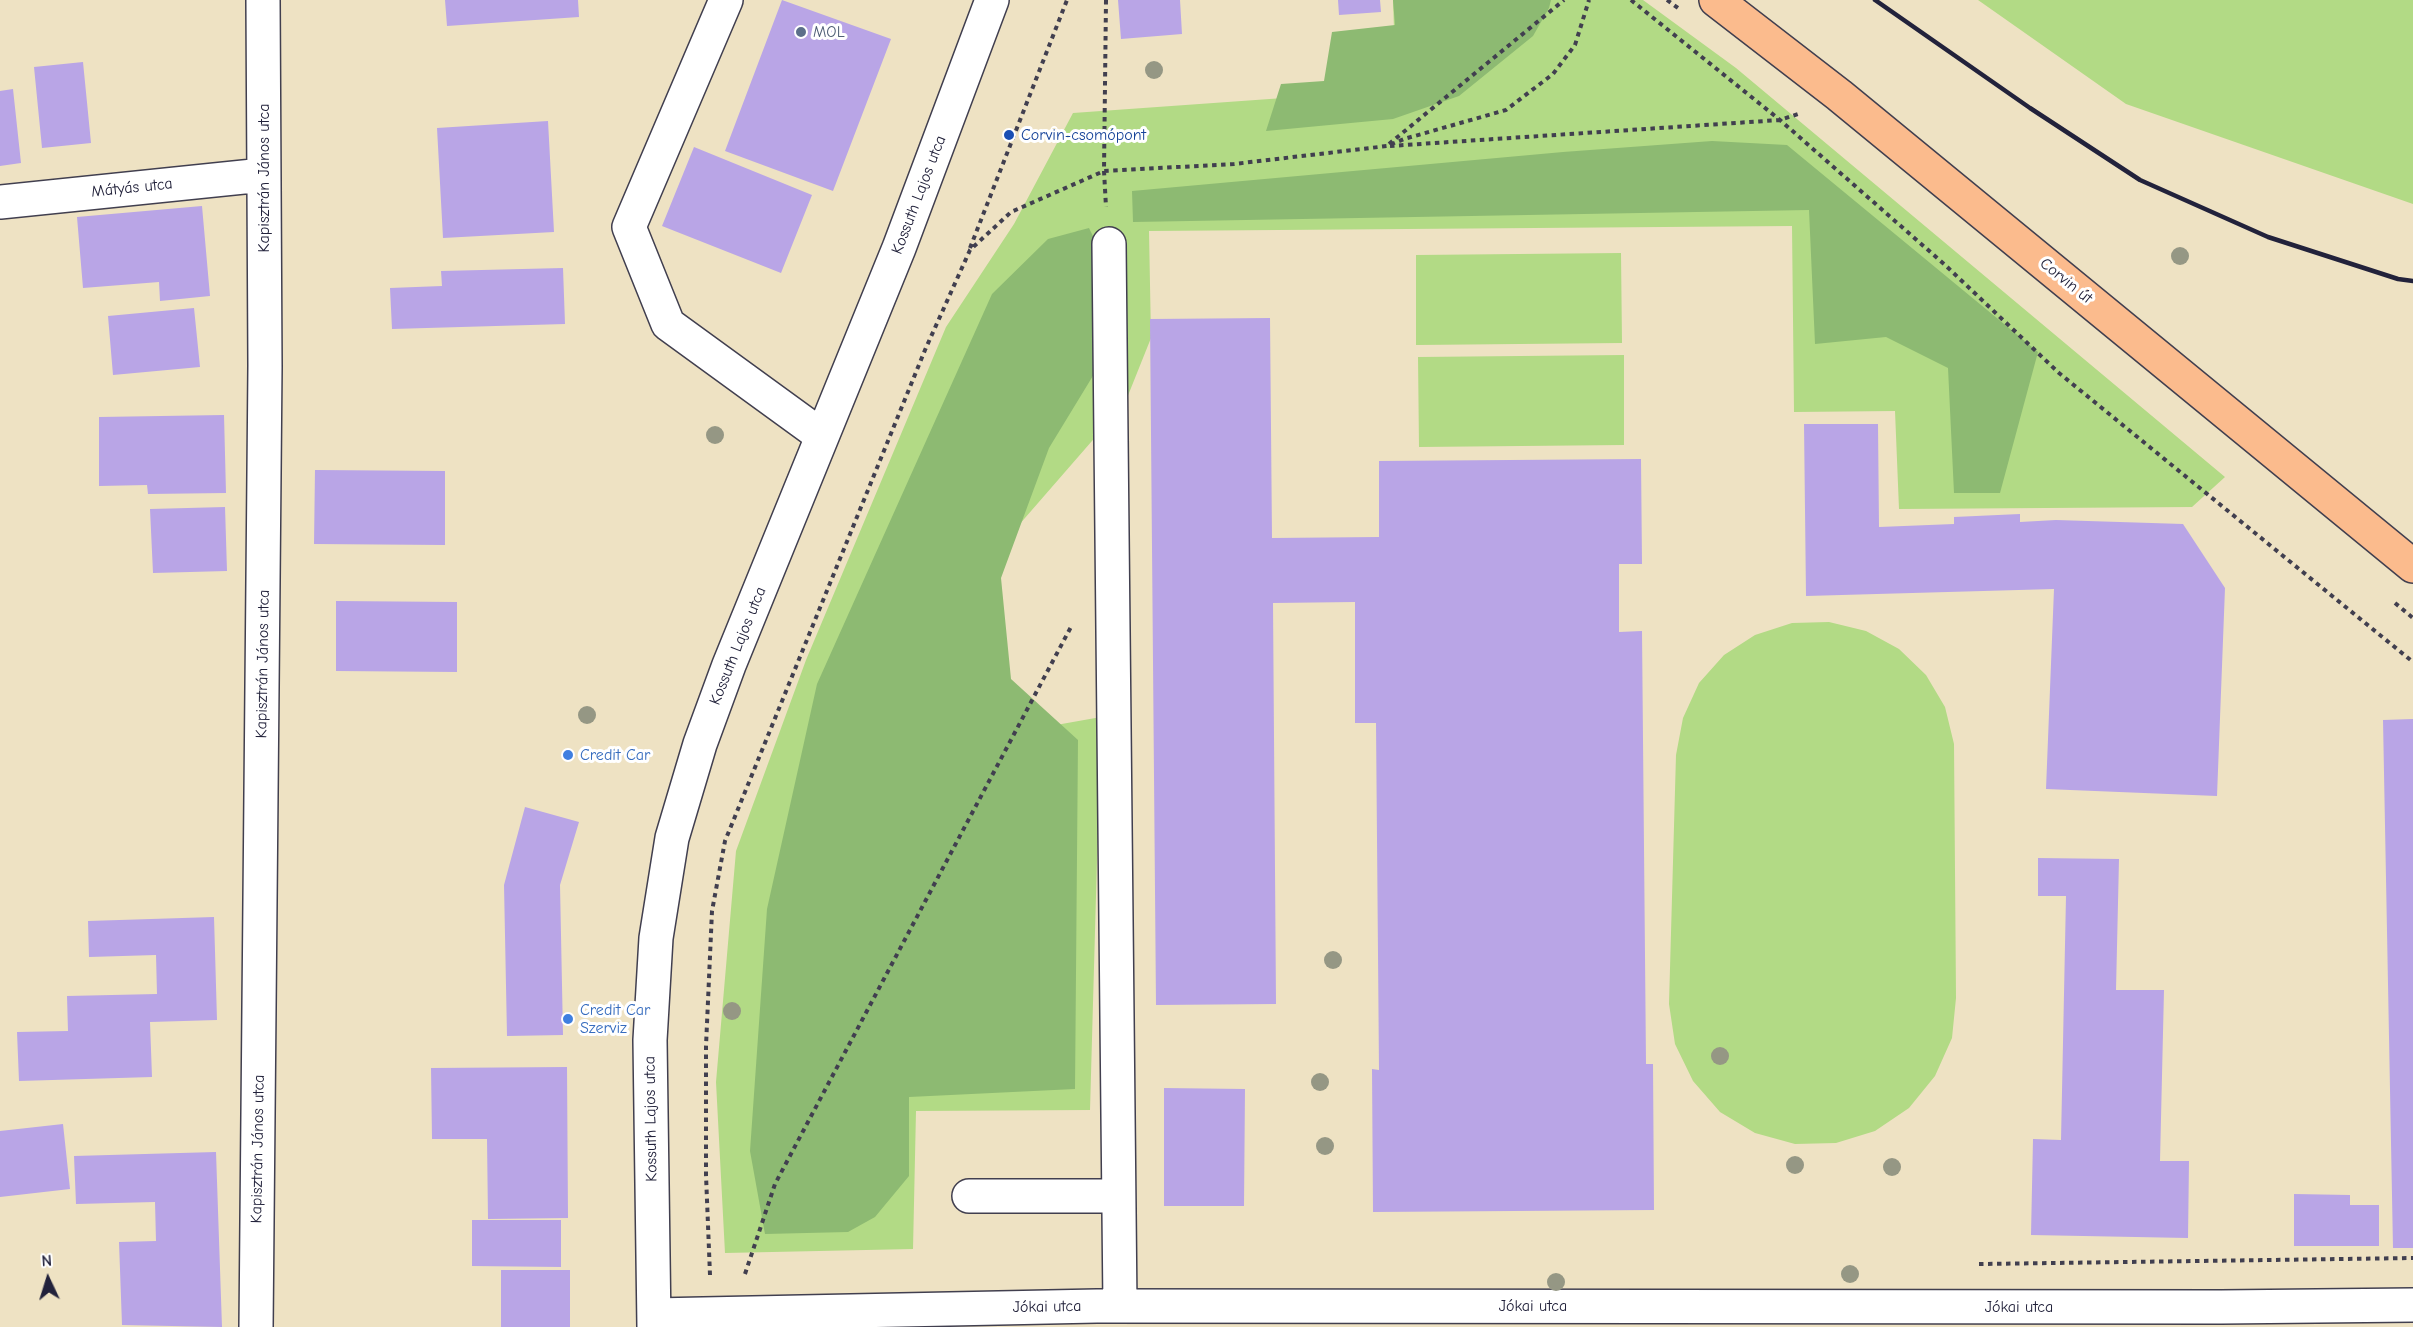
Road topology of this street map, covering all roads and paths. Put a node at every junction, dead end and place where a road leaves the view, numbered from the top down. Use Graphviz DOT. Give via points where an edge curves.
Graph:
graph roads {
  1 [pos="263,0"];
  2 [pos="726,0"];
  3 [pos="992,0"];
  4 [pos="1067,0"];
  5 [pos="1106,0"];
  6 [pos="1564,0"];
  7 [pos="1589,0"];
  8 [pos="1631,0"];
  9 [pos="1716,0"];
  10 [pos="1800,114"];
  11 [pos="1780,120"];
  12 [pos="1387,146"];
  13 [pos="1104,171"];
  14 [pos="263,175"];
  15 [pos="0,202"];
  16 [pos="1109,244"];
  17 [pos="970,250"];
  18 [pos="822,436"];
  19 [pos="2413,566"];
  20 [pos="1112,587"];
  21 [pos="2413,662"];
  22 [pos="969,1196"];
  23 [pos="1118,1196"];
  24 [pos="744,1277"];
  25 [pos="2413,1305"];
  26 [pos="703,1313"];
  27 [pos="1105,1313"];
  28 [pos="2221,1317"];
  29 [pos="654,1321"];
  30 [pos="256,1327"];
  1 -- 14 [label="street, Kapisztrán János utca"];
  2 -- 18 [label="street" via="629,227 668,324"];
  3 -- 18 [label="street, Kossuth Lajos utca" via="899,248"];
  4 -- 17 [label="path"];
  5 -- 13 [label="path"];
  6 -- 12 [label="path"];
  7 -- 12 [label="path" via="1570,52 1553,74 1506,110"];
  8 -- 11 [label="path"];
  9 -- 19 [label="main road, Corvin út" via="1839,95"];
  10 -- 11 [label="path"];
  11 -- 12 [label="path"];
  11 -- 21 [label="path" via="1944,264 2059,373"];
  12 -- 13 [label="path" via="1234,164"];
  13 -- 16 [label="path"];
  13 -- 17 [label="path" via="1011,212"];
  14 -- 15 [label="street, Mátyás utca"];
  14 -- 30 [label="street, Kapisztrán János utca" via="266,366"];
  16 -- 20 [label="street"];
  17 -- 26 [label="path" via="925,350 725,841 712,911 706,1046 710,1278"];
  18 -- 29 [label="street, Kossuth Lajos utca" via="729,665 672,838 656,938 650,1040"];
  20 -- 23 [label="street"];
  20 -- 24 [label="path" via="1084,603 775,1184"];
  22 -- 23 [label="street"];
  23 -- 27 [label="street"];
  25 -- 28 [label="street, Jókai utca"];
  26 -- 27 [label="street, Jókai utca"];
  26 -- 29 [label="street, Jókai utca"];
  27 -- 28 [label="street, Jókai utca"];
}
